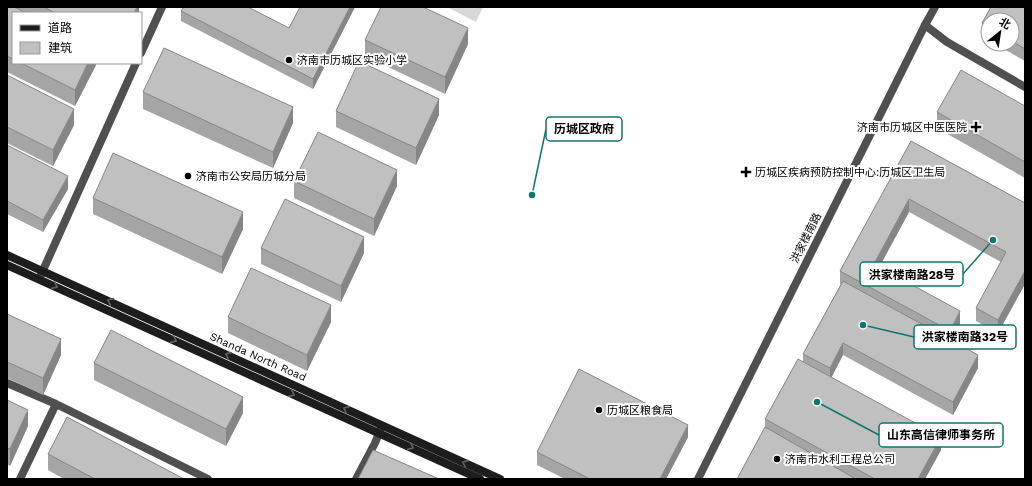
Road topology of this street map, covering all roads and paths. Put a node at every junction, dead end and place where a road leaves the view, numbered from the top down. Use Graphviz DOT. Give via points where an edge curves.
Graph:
graph roads {
  1 [pos="162,7"];
  2 [pos="935,7"];
  3 [pos="925,25"];
  4 [pos="142,50"];
  5 [pos="136,64"];
  6 [pos="1025,87"];
  7 [pos="7,255"];
  8 [pos="7,265"];
  9 [pos="43,271"];
  10 [pos="39,279"];
  11 [pos="7,383"];
  12 [pos="56,404"];
  13 [pos="380,429"];
  14 [pos="20,479"];
  15 [pos="208,479"];
  16 [pos="356,479"];
  17 [pos="480,479"];
  18 [pos="500,479"];
  19 [pos="698,479"];
  1 -- 4 [label="street"];
  2 -- 3 [label="street, 洪家楼南路"];
  3 -- 6 [label="street" via="947,42"];
  3 -- 19 [label="street, 洪家楼南路"];
  5 -- 9 [label="street"];
  7 -- 9 [label="main road, Shanda North Road"];
  8 -- 10 [label="main road, Shanda North Road"];
  9 -- 10 [label="street"];
  13 -- 9 [label="main road, Shanda North Road, one-way"];
  10 -- 13 [label="main road, Shanda North Road, one-way"];
  11 -- 12 [label="street"];
  12 -- 14 [label="street"];
  12 -- 15 [label="street"];
  13 -- 16 [label="street"];
  13 -- 17 [label="main road, Shanda North Road, one-way"];
  18 -- 13 [label="main road, Shanda North Road, one-way"];
}
